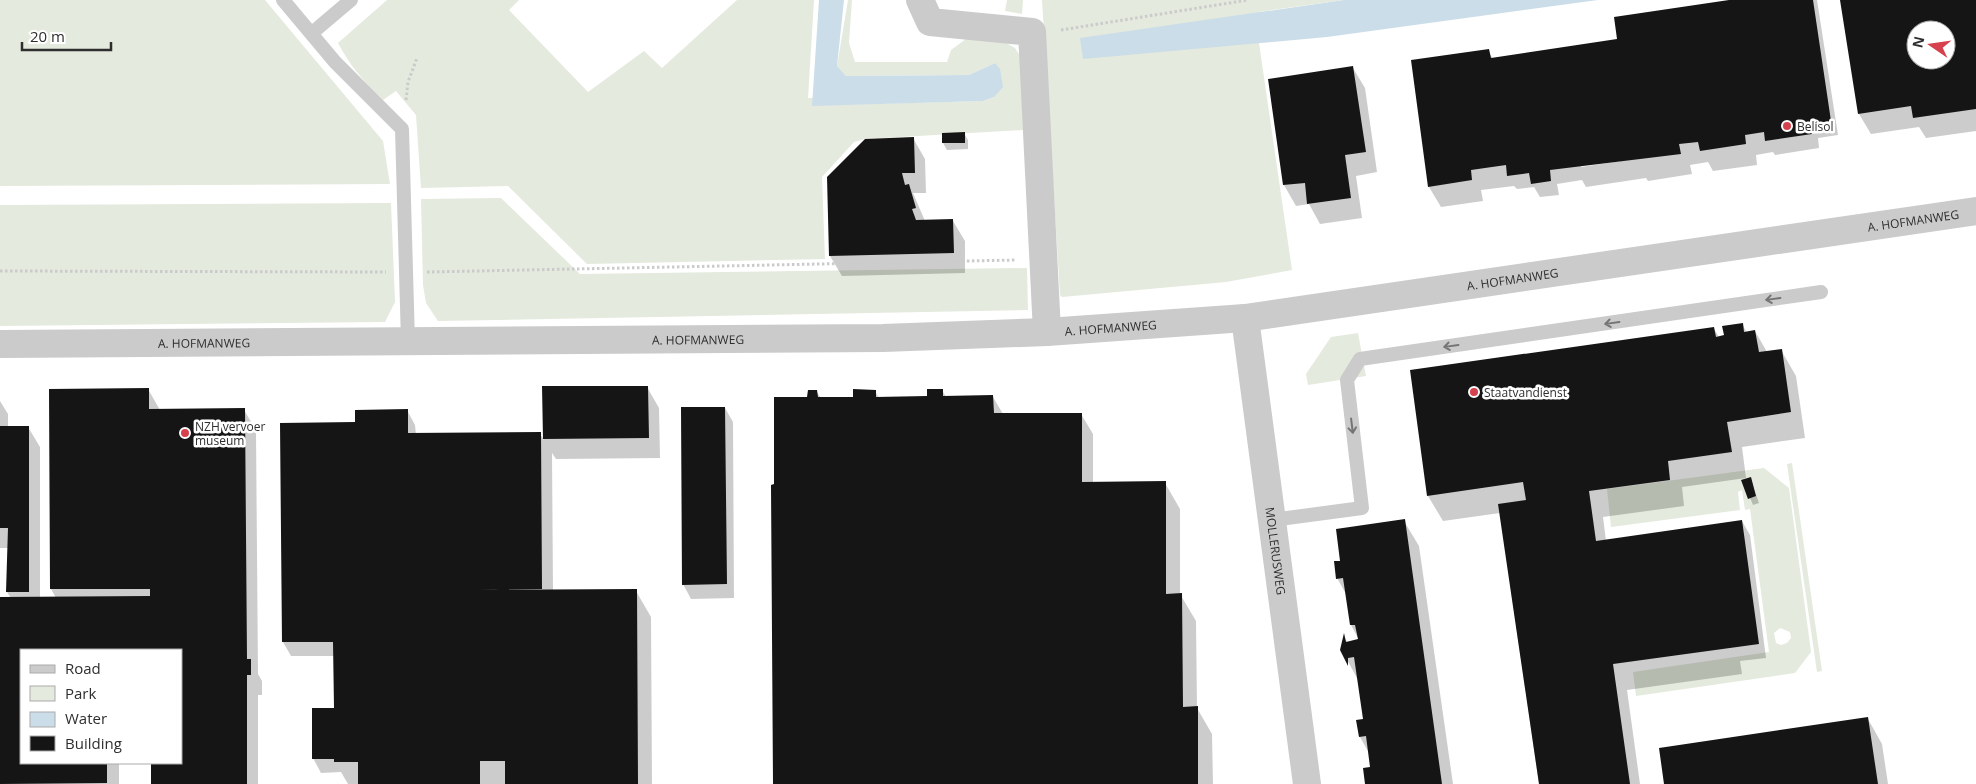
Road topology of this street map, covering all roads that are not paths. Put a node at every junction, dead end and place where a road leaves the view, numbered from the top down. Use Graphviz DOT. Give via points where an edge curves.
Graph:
graph roads {
  1 [pos="283,0"];
  2 [pos="351,0"];
  3 [pos="920,0"];
  4 [pos="312,33"];
  5 [pos="1976,211"];
  6 [pos="1821,292"];
  7 [pos="1245,318"];
  8 [pos="1047,332"];
  9 [pos="408,342"];
  10 [pos="0,344"];
  11 [pos="1272,520"];
  12 [pos="1307,784"];
  1 -- 4 [label="lane"];
  2 -- 4 [label="lane"];
  3 -- 8 [label="street, A. HOFMANWEG" via="930,22 1032,32"];
  4 -- 9 [label="lane" via="335,62 402,129"];
  5 -- 7 [label="street, A. HOFMANWEG"];
  6 -- 11 [label="lane, one-way" via="1360,359 1346,380 1362,508"];
  7 -- 8 [label="street, A. HOFMANWEG"];
  7 -- 11 [label="street, MOLLERUSWEG"];
  8 -- 9 [label="street, A. HOFMANWEG" via="883,338"];
  9 -- 10 [label="street, A. HOFMANWEG"];
  11 -- 12 [label="street, MOLLERUSWEG"];
}
